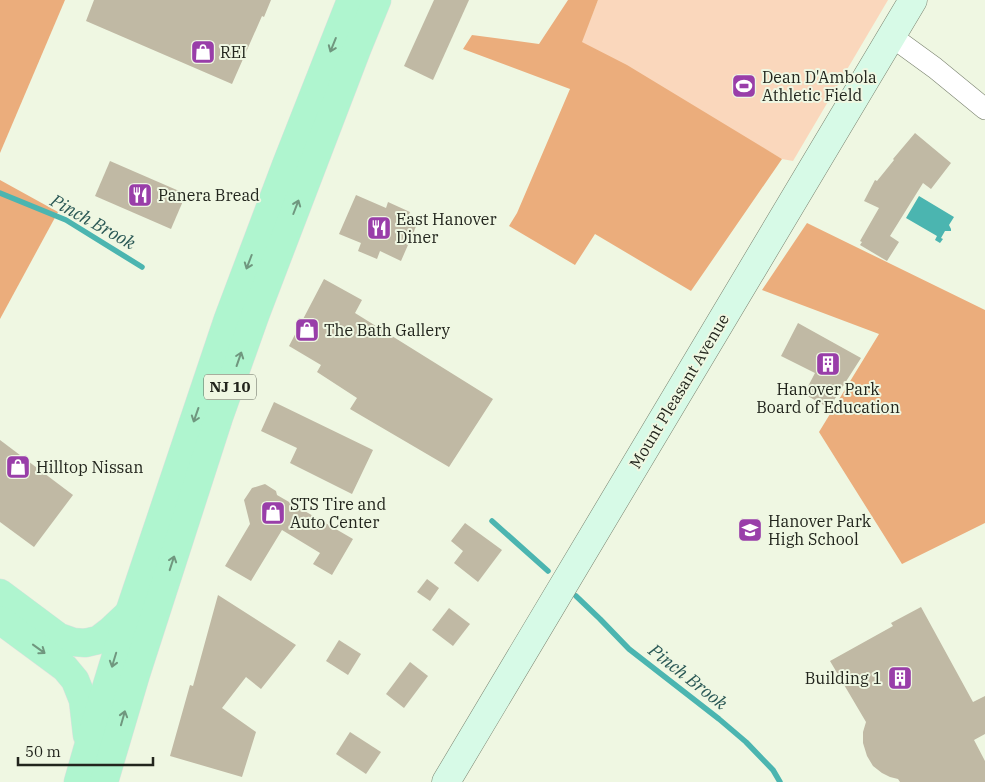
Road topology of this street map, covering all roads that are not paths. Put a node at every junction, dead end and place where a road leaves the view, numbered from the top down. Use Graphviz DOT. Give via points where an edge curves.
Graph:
graph roads {
  1 [pos="351,0"];
  2 [pos="377,0"];
  3 [pos="913,0"];
  4 [pos="891,36"];
  5 [pos="985,109"];
  6 [pos="0,593"];
  7 [pos="129,613"];
  8 [pos="0,620"];
  9 [pos="88,747"];
  10 [pos="78,782"];
  11 [pos="104,782"];
  12 [pos="446,782"];
  1 -- 7 [label="main road, NJ 10, one-way" via="228,319"];
  11 -- 2 [label="main road, NJ 10, one-way" via="219,417"];
  3 -- 4 [label="street, Mount Pleasant Avenue"];
  4 -- 5 [label="street"];
  4 -- 12 [label="street, Mount Pleasant Avenue"];
  6 -- 7 [label="main road" via="59,636 73,642 98,640"];
  7 -- 9 [label="main road, NJ 10, one-way"];
  8 -- 9 [label="main road, one-way" via="65,668 75,680 83,700"];
  9 -- 10 [label="main road, NJ 10"];
}
